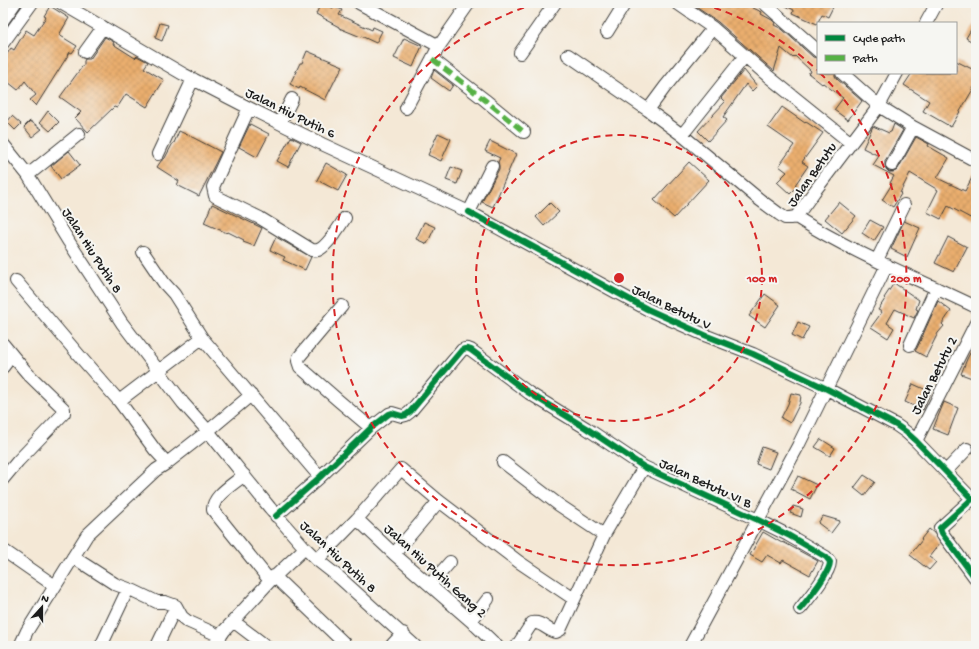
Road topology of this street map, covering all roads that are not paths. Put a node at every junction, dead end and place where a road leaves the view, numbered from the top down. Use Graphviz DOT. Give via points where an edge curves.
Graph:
graph roads {
  1 [pos="15,3"];
  2 [pos="32,3"];
  3 [pos="61,3"];
  4 [pos="359,3"];
  5 [pos="555,3"];
  6 [pos="625,3"];
  7 [pos="677,3"];
  8 [pos="764,3"];
  9 [pos="937,3"];
  10 [pos="465,4"];
  11 [pos="3,20"];
  12 [pos="927,22"];
  13 [pos="103,27"];
  14 [pos="713,28"];
  15 [pos="607,32"];
  16 [pos="3,43"];
  17 [pos="440,46"];
  18 [pos="817,50"];
  19 [pos="85,52"];
  20 [pos="520,53"];
  21 [pos="568,55"];
  22 [pos="745,56"];
  23 [pos="432,59"];
  24 [pos="843,74"];
  25 [pos="896,74"];
  26 [pos="193,79"];
  27 [pos="292,99"];
  28 [pos="879,106"];
  29 [pos="249,108"];
  30 [pos="406,108"];
  31 [pos="648,110"];
  32 [pos="280,123"];
  33 [pos="913,127"];
  34 [pos="524,132"];
  35 [pos="79,134"];
  36 [pos="682,135"];
  37 [pos="851,143"];
  38 [pos="3,144"];
  39 [pos="158,154"];
  40 [pos="976,161"];
  41 [pos="892,165"];
  42 [pos="492,166"];
  43 [pos="28,176"];
  44 [pos="904,205"];
  45 [pos="469,212"];
  46 [pos="796,217"];
  47 [pos="345,218"];
  48 [pos="143,252"];
  49 [pos="882,263"];
  50 [pos="16,281"];
  51 [pos="936,288"];
  52 [pos="342,306"];
  53 [pos="976,308"];
  54 [pos="976,323"];
  55 [pos="202,338"];
  56 [pos="3,344"];
  57 [pos="910,345"];
  58 [pos="12,355"];
  59 [pos="3,367"];
  60 [pos="158,371"];
  61 [pos="827,389"];
  62 [pos="251,395"];
  63 [pos="119,401"];
  64 [pos="371,428"];
  65 [pos="208,431"];
  66 [pos="916,440"];
  67 [pos="967,449"];
  68 [pos="503,462"];
  69 [pos="167,463"];
  70 [pos="644,467"];
  71 [pos="946,471"];
  72 [pos="244,475"];
  73 [pos="320,477"];
  74 [pos="3,479"];
  75 [pos="974,497"];
  76 [pos="439,501"];
  77 [pos="276,516"];
  78 [pos="357,519"];
  79 [pos="758,520"];
  80 [pos="604,535"];
  81 [pos="305,548"];
  82 [pos="3,550"];
  83 [pos="394,554"];
  84 [pos="73,557"];
  85 [pos="318,560"];
  86 [pos="450,562"];
  87 [pos="272,578"];
  88 [pos="976,579"];
  89 [pos="430,585"];
  90 [pos="55,586"];
  91 [pos="128,588"];
  92 [pos="488,599"];
  93 [pos="574,599"];
  94 [pos="176,606"];
  95 [pos="800,609"];
  96 [pos="233,621"];
  97 [pos="470,621"];
  98 [pos="403,634"];
  99 [pos="217,641"];
  100 [pos="344,643"];
  101 [pos="496,645"];
  102 [pos="20,646"];
  103 [pos="101,646"];
  104 [pos="157,646"];
  105 [pos="266,646"];
  106 [pos="391,646"];
  107 [pos="415,646"];
  108 [pos="517,646"];
  109 [pos="690,646"];
  1 -- 11 [label="street"];
  2 -- 16 [label="street"];
  3 -- 13 [label="street, Jalan Hiu Putih 6"];
  4 -- 17 [label="street"];
  5 -- 20 [label="street"];
  6 -- 15 [label="street"];
  7 -- 14 [label="street"];
  8 -- 18 [label="street"];
  9 -- 12 [label="street"];
  10 -- 17 [label="street"];
  13 -- 19 [label="street"];
  13 -- 26 [label="street, Jalan Hiu Putih 6"];
  14 -- 22 [label="street"];
  14 -- 31 [label="street"];
  17 -- 23 [label="street"];
  21 -- 31 [label="street"];
  22 -- 36 [label="street"];
  22 -- 37 [label="street"];
  23 -- 30 [label="street"];
  23 -- 34 [label="street"];
  24 -- 28 [label="street"];
  25 -- 28 [label="street, Jalan Betutu"];
  26 -- 29 [label="street, Jalan Hiu Putih 6"];
  26 -- 39 [label="street"];
  27 -- 32 [label="street"];
  28 -- 33 [label="street"];
  28 -- 37 [label="street, Jalan Betutu"];
  29 -- 32 [label="street, Jalan Hiu Putih 6"];
  29 -- 47 [label="street" via="213,187 215,196 260,218 316,251 328,242"];
  31 -- 36 [label="street"];
  32 -- 45 [label="street, Jalan Hiu Putih 6"];
  33 -- 40 [label="street"];
  33 -- 41 [label="street"];
  35 -- 43 [label="street"];
  36 -- 46 [label="street" via="779,214 785,218"];
  37 -- 46 [label="street, Jalan Betutu"];
  38 -- 43 [label="street, Jalan Hiu Putih 8"];
  42 -- 45 [label="street"];
  43 -- 60 [label="street, Jalan Hiu Putih 8" via="122,323"];
  44 -- 49 [label="street"];
  45 -- 61 [label="street, Jalan Betutu V" via="647,309"];
  46 -- 49 [label="street, Jalan Betutu"];
  48 -- 55 [label="street"];
  49 -- 51 [label="street, Jalan Betutu"];
  49 -- 61 [label="street"];
  50 -- 63 [label="street"];
  51 -- 53 [label="street, Jalan Betutu"];
  51 -- 57 [label="street"];
  52 -- 64 [label="street" via="298,361 300,367"];
  54 -- 66 [label="street, Jalan Betutu 2"];
  55 -- 60 [label="street"];
  55 -- 62 [label="street"];
  56 -- 58 [label="street"];
  58 -- 59 [label="street"];
  58 -- 74 [label="street" via="64,409 64,413"];
  60 -- 63 [label="street"];
  60 -- 65 [label="street, Jalan Hiu Putih 8"];
  61 -- 66 [label="street, Jalan Betutu V" via="896,425"];
  61 -- 79 [label="street"];
  62 -- 65 [label="street"];
  62 -- 73 [label="street"];
  63 -- 69 [label="street"];
  64 -- 70 [label="street, Jalan Betutu VI B" via="389,414 402,416 410,412 462,350 468,348 529,393"];
  64 -- 73 [label="street"];
  65 -- 69 [label="street"];
  65 -- 72 [label="street, Jalan Hiu Putih 8"];
  66 -- 71 [label="street, Jalan Betutu V"];
  67 -- 71 [label="street"];
  68 -- 80 [label="street" via="559,506"];
  69 -- 84 [label="street" via="156,470 87,535"];
  70 -- 79 [label="street, Jalan Betutu VI B"];
  70 -- 80 [label="street"];
  71 -- 75 [label="street, Jalan Betutu V"];
  72 -- 77 [label="street, Jalan Hiu Putih 8"];
  72 -- 87 [label="street" via="221,494 213,505 213,510"];
  73 -- 77 [label="street"];
  75 -- 88 [label="street" via="940,528"];
  76 -- 78 [label="street" via="401,469"];
  76 -- 83 [label="street"];
  76 -- 93 [label="street" via="519,562"];
  77 -- 81 [label="street, Jalan Hiu Putih 8"];
  78 -- 83 [label="street, Jalan Hiu Putih Gang 2"];
  78 -- 85 [label="street"];
  79 -- 95 [label="street, Jalan Betutu VI B" via="826,557 830,562 827,573"];
  79 -- 109 [label="street"];
  80 -- 93 [label="street"];
  81 -- 85 [label="street, Jalan Hiu Putih 8"];
  81 -- 87 [label="street"];
  82 -- 90 [label="street"];
  83 -- 89 [label="street, Jalan Hiu Putih Gang 2"];
  84 -- 90 [label="street"];
  84 -- 91 [label="street" via="115,584"];
  85 -- 98 [label="street, Jalan Hiu Putih 8"];
  86 -- 89 [label="street"];
  87 -- 96 [label="street"];
  87 -- 100 [label="street"];
  89 -- 97 [label="street, Jalan Hiu Putih Gang 2"];
  90 -- 102 [label="street" via="26,631"];
  91 -- 94 [label="street" via="158,602"];
  91 -- 103 [label="street"];
  92 -- 97 [label="street"];
  93 -- 108 [label="street" via="560,630 552,632 539,623 532,623"];
  94 -- 99 [label="street" via="187,621"];
  94 -- 104 [label="street"];
  96 -- 99 [label="street"];
  96 -- 105 [label="street"];
  97 -- 101 [label="street, Jalan Hiu Putih Gang 2"];
  98 -- 106 [label="street"];
  98 -- 107 [label="street, Jalan Hiu Putih 8"];
}
